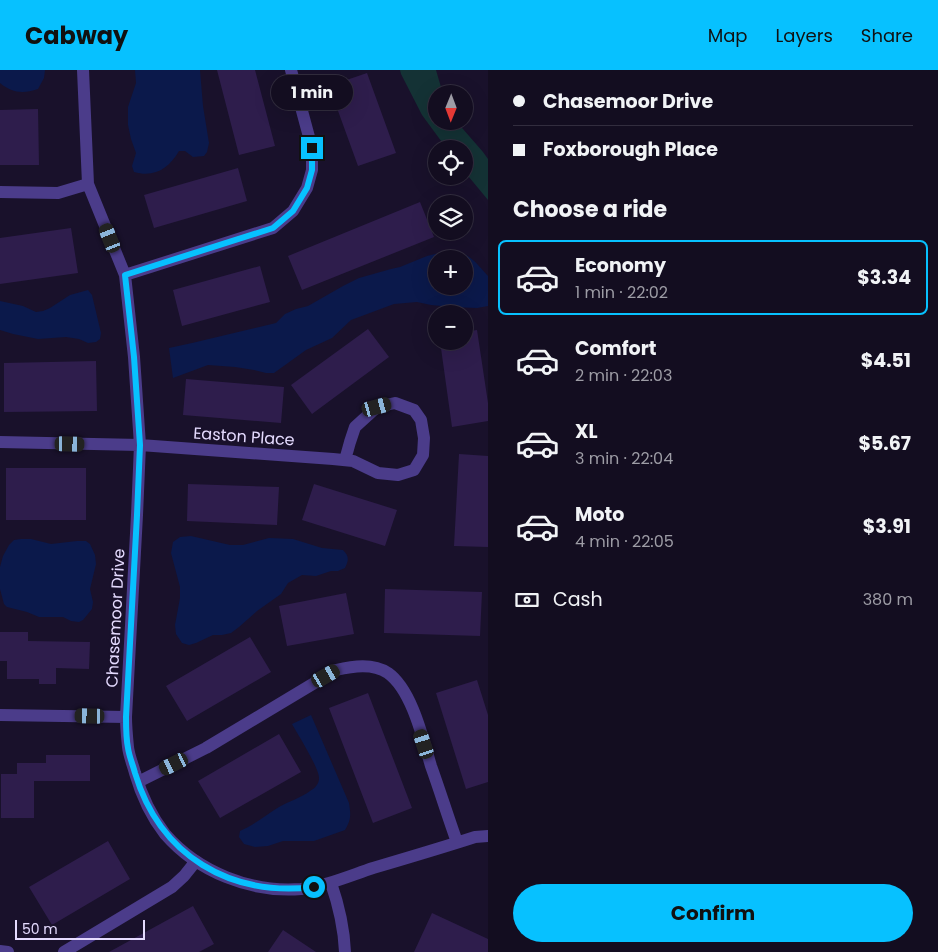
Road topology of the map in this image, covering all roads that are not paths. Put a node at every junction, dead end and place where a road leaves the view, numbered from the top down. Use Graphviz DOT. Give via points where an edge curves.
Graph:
graph roads {
  1 [pos="83,70"];
  2 [pos="291,70"];
  3 [pos="88,184"];
  4 [pos="0,192"];
  5 [pos="125,275"];
  6 [pos="0,442"];
  7 [pos="140,445"];
  8 [pos="345,460"];
  9 [pos="0,715"];
  10 [pos="126,717"];
  11 [pos="138,782"];
  12 [pos="488,828"];
  13 [pos="488,836"];
  14 [pos="475,837"];
  15 [pos="457,842"];
  16 [pos="196,860"];
  17 [pos="331,883"];
  18 [pos="0,951"];
  19 [pos="8,952"];
  20 [pos="64,952"];
  21 [pos="345,952"];
  1 -- 3 [label="street, Chasemoor Drive"];
  2 -- 5 [label="street" via="312,148 312,170 307,188 293,211 273,228"];
  3 -- 4 [label="street" via="58,193"];
  3 -- 5 [label="street, Chasemoor Drive"];
  5 -- 7 [label="street, Chasemoor Drive"];
  6 -- 7 [label="street, Easton Place"];
  7 -- 8 [label="street, Easton Place"];
  7 -- 10 [label="street, Chasemoor Drive"];
  8 -- 8 [label="street, Easton Place" via="378,473 398,475 414,470 423,455 421,420 414,410 395,402 377,407 355,427"];
  9 -- 10 [label="street"];
  10 -- 11 [label="street, Chasemoor Drive" via="128,749"];
  11 -- 15 [label="street" via="206,748 336,670 356,666 376,668 398,681 412,707"];
  11 -- 16 [label="street, Chasemoor Drive" via="157,822 177,846"];
  12 -- 14 [label="street, Chasemoor Drive"];
  13 -- 14 [label="street, Chasemoor Drive"];
  14 -- 15 [label="street, Chasemoor Drive"];
  15 -- 17 [label="street, Chasemoor Drive"];
  16 -- 17 [label="street, Chasemoor Drive" via="230,879 259,887 300,889"];
  16 -- 20 [label="street" via="172,887"];
  17 -- 21 [label="street" via="340,910"];
  18 -- 19 [label="street"];
}
